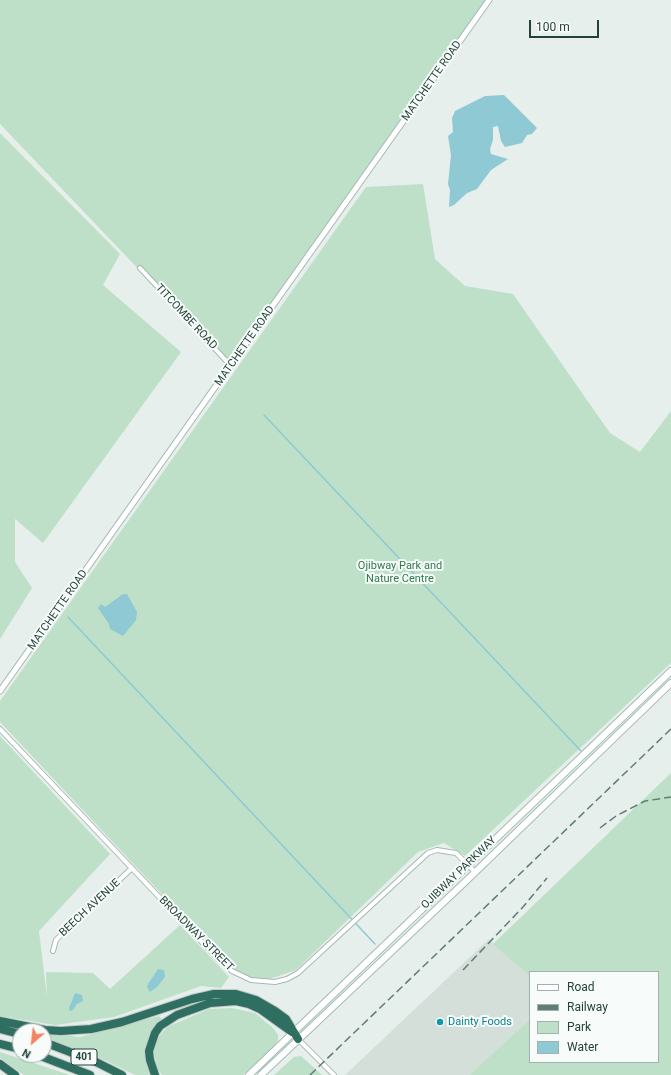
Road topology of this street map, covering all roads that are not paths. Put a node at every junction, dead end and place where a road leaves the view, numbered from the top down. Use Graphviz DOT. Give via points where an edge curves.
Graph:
graph roads {
  1 [pos="489,0"];
  2 [pos="140,268"];
  3 [pos="231,366"];
  4 [pos="671,671"];
  5 [pos="671,683"];
  6 [pos="0,691"];
  7 [pos="0,729"];
  8 [pos="468,864"];
  9 [pos="132,868"];
  10 [pos="475,872"];
  11 [pos="53,950"];
  12 [pos="0,1021"];
  13 [pos="0,1029"];
  14 [pos="12,1032"];
  15 [pos="292,1032"];
  16 [pos="298,1039"];
  17 [pos="0,1044"];
  18 [pos="52,1045"];
  19 [pos="12,1047"];
  20 [pos="52,1060"];
  21 [pos="0,1064"];
  22 [pos="15,1075"];
  23 [pos="90,1075"];
  24 [pos="122,1075"];
  25 [pos="156,1075"];
  26 [pos="249,1075"];
  27 [pos="261,1075"];
  28 [pos="334,1075"];
  1 -- 3 [label="street, MATCHETTE ROAD"];
  2 -- 3 [label="street, TITCOMBE ROAD"];
  3 -- 6 [label="street, MATCHETTE ROAD"];
  4 -- 8 [label="main road, OJIBWAY PARKWAY"];
  5 -- 10 [label="main road, OJIBWAY PARKWAY"];
  7 -- 9 [label="street, BROADWAY STREET"];
  8 -- 9 [label="street, BROADWAY STREET" via="456,853 437,850 428,853 298,973 270,983 251,980 232,971"];
  8 -- 10 [label="street, BROADWAY STREET"];
  8 -- 15 [label="main road, OJIBWAY PARKWAY"];
  9 -- 11 [label="street, BEECH AVENUE" via="59,938"];
  10 -- 16 [label="main road, OJIBWAY PARKWAY"];
  12 -- 15 [label="highway" via="45,1030 91,1029 122,1022 192,999 225,994 247,996 266,1004 286,1020"];
  13 -- 14 [label="highway"];
  15 -- 16 [label="highway"];
  15 -- 25 [label="highway" via="249,1004 236,1001 210,1003 177,1015 154,1033 149,1051"];
  15 -- 26 [label="main road, OJIBWAY PARKWAY"];
  16 -- 27 [label="main road, OJIBWAY PARKWAY"];
  16 -- 28 [label="street"];
  17 -- 19 [label="highway"];
  18 -- 24 [label="highway, 401"];
  20 -- 23 [label="highway, 401"];
  21 -- 22 [label="highway"];
}
